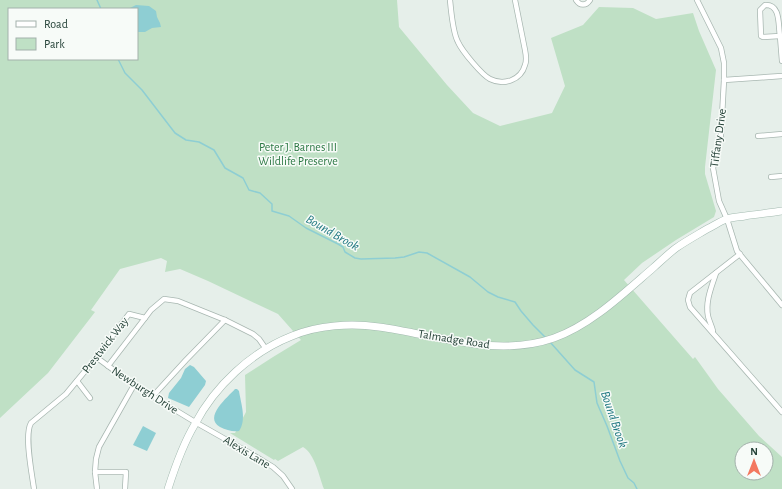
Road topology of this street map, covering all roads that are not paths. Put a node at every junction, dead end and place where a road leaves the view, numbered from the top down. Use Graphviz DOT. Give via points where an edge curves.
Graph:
graph roads {
  1 [pos="450,0"];
  2 [pos="515,0"];
  3 [pos="576,0"];
  4 [pos="590,0"];
  5 [pos="697,0"];
  6 [pos="780,36"];
  7 [pos="782,61"];
  8 [pos="782,76"];
  9 [pos="724,80"];
  10 [pos="782,134"];
  11 [pos="758,136"];
  12 [pos="782,176"];
  13 [pos="771,177"];
  14 [pos="782,211"];
  15 [pos="727,219"];
  16 [pos="740,254"];
  17 [pos="717,272"];
  18 [pos="782,305"];
  19 [pos="145,318"];
  20 [pos="225,320"];
  21 [pos="714,334"];
  22 [pos="266,349"];
  23 [pos="96,357"];
  24 [pos="108,366"];
  25 [pos="77,381"];
  26 [pos="134,385"];
  27 [pos="153,396"];
  28 [pos="90,398"];
  29 [pos="782,412"];
  30 [pos="195,422"];
  31 [pos="95,472"];
  32 [pos="34,489"];
  33 [pos="97,489"];
  34 [pos="125,489"];
  35 [pos="168,489"];
  36 [pos="292,489"];
  1 -- 2 [label="street" via="460,47 486,76 503,82 520,75 526,64"];
  3 -- 4 [label="street" via="584,4"];
  5 -- 9 [label="street, Tiffany Drive" via="721,48"];
  6 -- 6 [label="street" via="777,11 773,6 765,6 760,10 761,36"];
  6 -- 7 [label="street"];
  8 -- 9 [label="street"];
  9 -- 15 [label="street, Tiffany Drive" via="721,135 713,168 719,201"];
  10 -- 11 [label="street"];
  12 -- 13 [label="street"];
  14 -- 15 [label="street, Talmadge Road"];
  15 -- 16 [label="street, Tiffany Drive"];
  15 -- 22 [label="street, Talmadge Road" via="675,249 599,313 554,339 527,345 481,345 359,325 306,331"];
  16 -- 17 [label="street"];
  16 -- 18 [label="street, Tiffany Drive"];
  17 -- 21 [label="street" via="708,304 708,316"];
  17 -- 21 [label="street" via="690,293 688,300 690,307"];
  19 -- 20 [label="street, Prestwick Way" via="164,298 178,300"];
  19 -- 23 [label="street, Prestwick Way" via="129,314"];
  19 -- 24 [label="street"];
  20 -- 22 [label="street, Prestwick Way" via="253,334"];
  20 -- 27 [label="street"];
  21 -- 29 [label="street"];
  22 -- 30 [label="street, Talmadge Road" via="224,384"];
  23 -- 24 [label="street, Newburgh Drive"];
  23 -- 25 [label="street, Prestwick Way"];
  24 -- 26 [label="street, Newburgh Drive"];
  25 -- 28 [label="street"];
  25 -- 32 [label="street, Prestwick Way" via="29,426"];
  26 -- 27 [label="street, Newburgh Drive"];
  26 -- 31 [label="street" via="99,447"];
  27 -- 30 [label="street, Newburgh Drive"];
  30 -- 35 [label="street, Talmadge Road"];
  30 -- 36 [label="street, Alexis Lane" via="273,467"];
  31 -- 33 [label="street"];
  31 -- 34 [label="street" via="126,472"];
}
